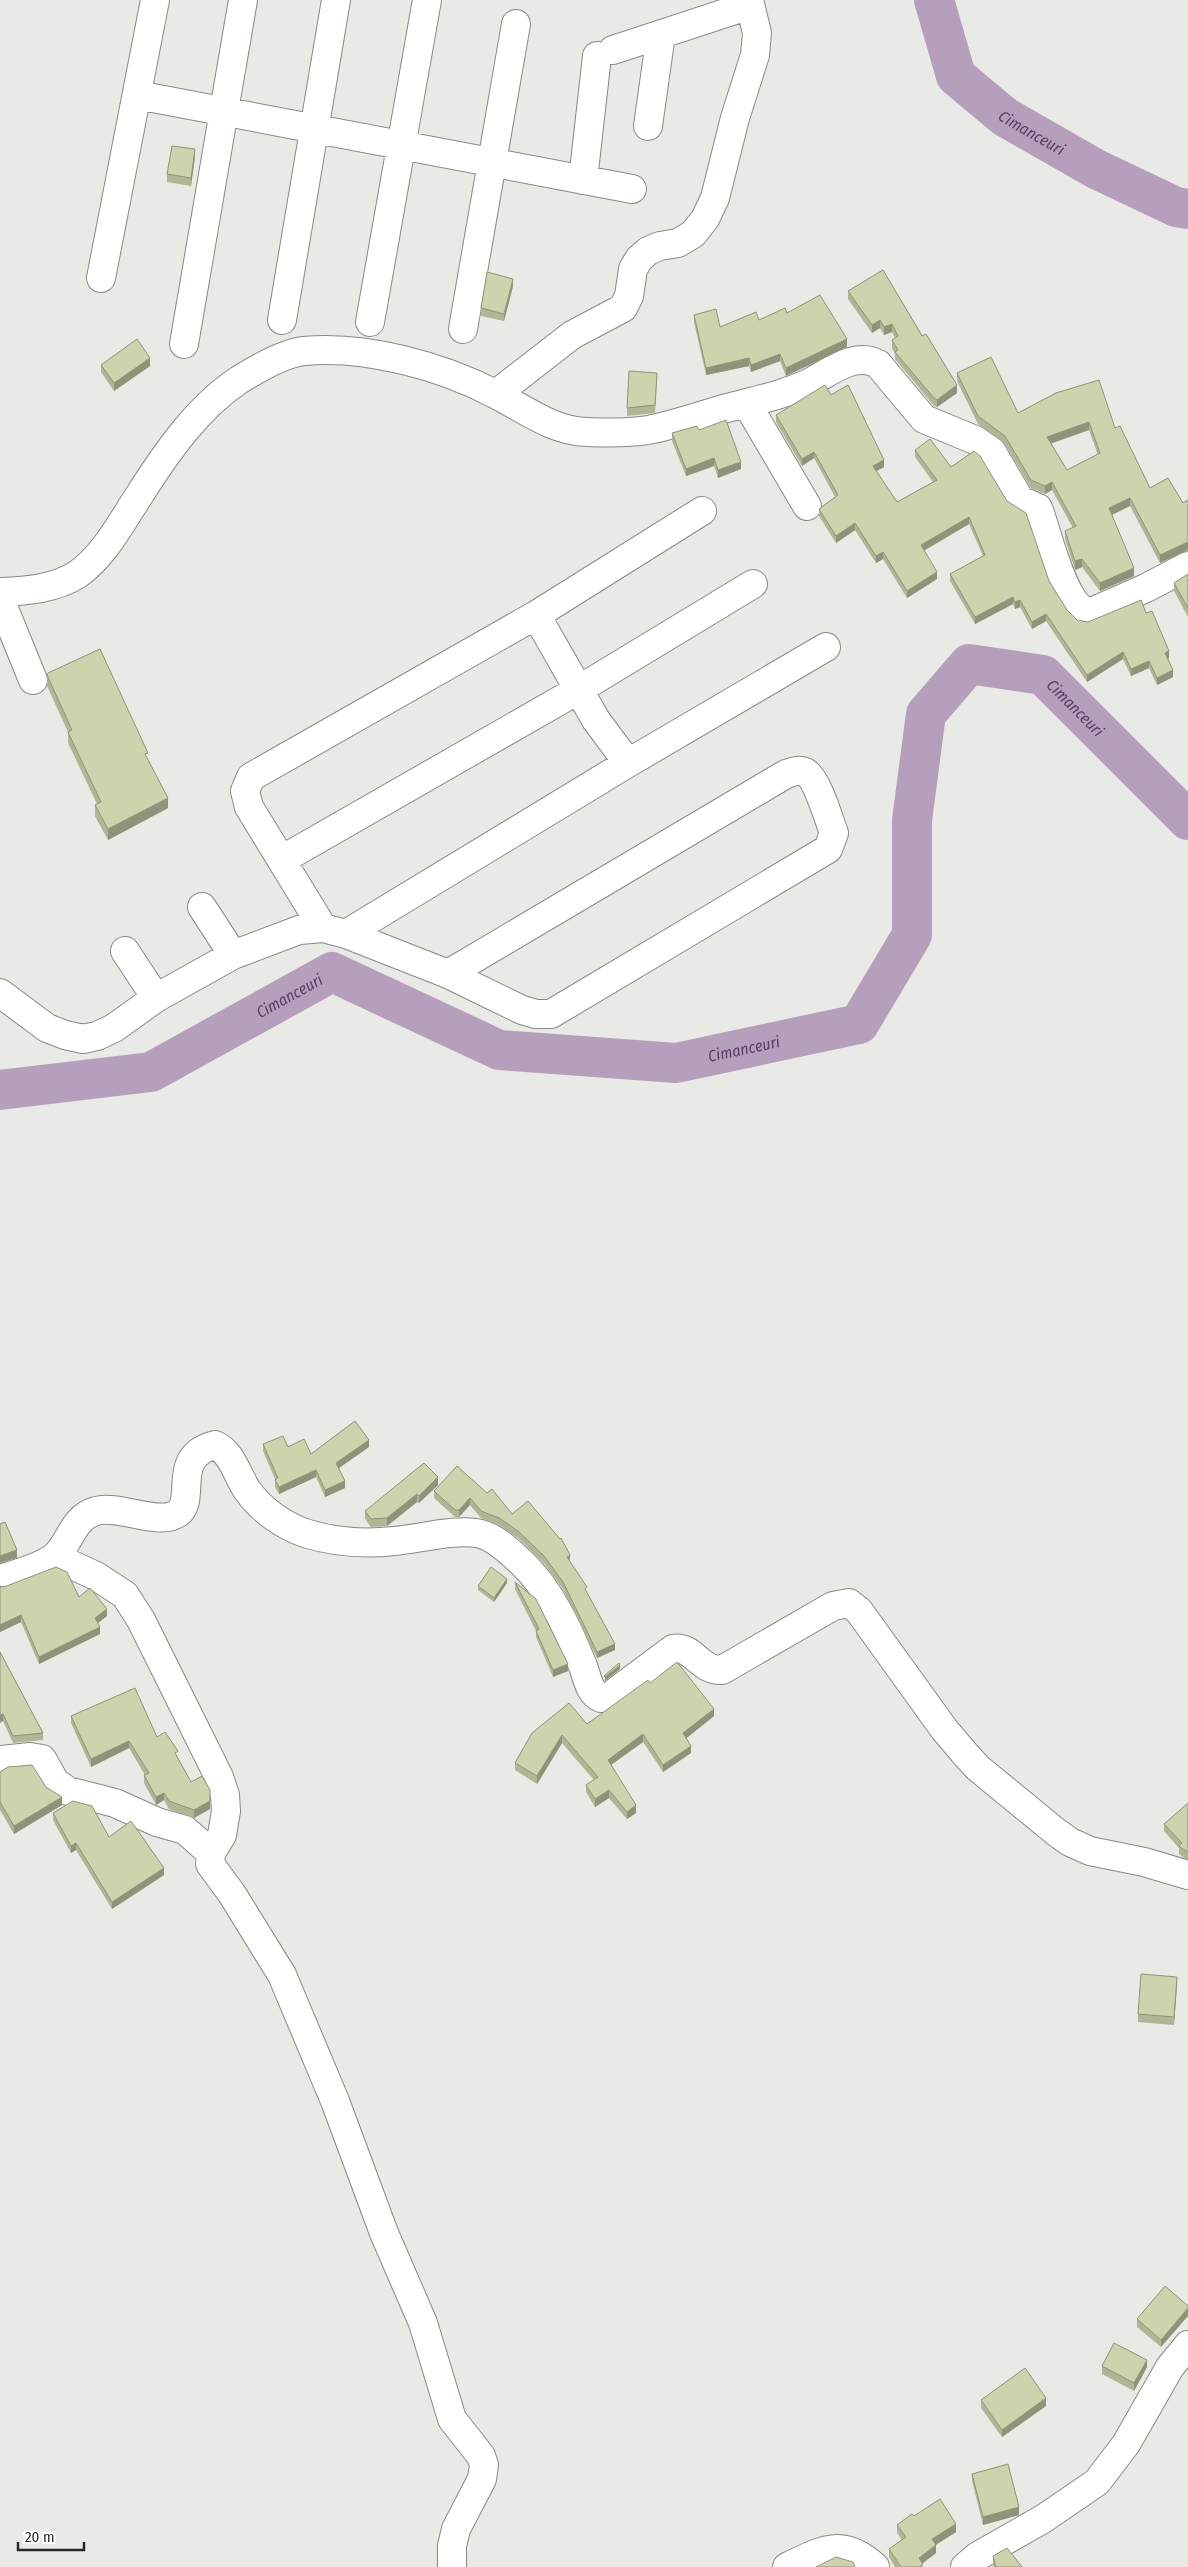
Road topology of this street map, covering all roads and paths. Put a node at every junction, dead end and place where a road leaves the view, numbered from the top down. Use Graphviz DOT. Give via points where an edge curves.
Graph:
graph roads {
  1 [pos="156,0"];
  2 [pos="243,0"];
  3 [pos="336,0"];
  4 [pos="427,0"];
  5 [pos="749,2"];
  6 [pos="516,24"];
  7 [pos="662,34"];
  8 [pos="137,95"];
  9 [pos="224,112"];
  10 [pos="648,126"];
  11 [pos="314,129"];
  12 [pos="401,146"];
  13 [pos="492,163"];
  14 [pos="583,180"];
  15 [pos="632,189"];
  16 [pos="101,278"];
  17 [pos="282,320"];
  18 [pos="370,322"];
  19 [pos="463,329"];
  20 [pos="184,344"];
  21 [pos="496,394"];
  22 [pos="747,404"];
  23 [pos="807,506"];
  24 [pos="702,511"];
  25 [pos="1188,566"];
  26 [pos="754,584"];
  27 [pos="0,592"];
  28 [pos="0,599"];
  29 [pos="536,615"];
  30 [pos="826,646"];
  31 [pos="33,680"];
  32 [pos="578,690"];
  33 [pos="628,763"];
  34 [pos="283,859"];
  35 [pos="202,907"];
  36 [pos="334,931"];
  37 [pos="125,951"];
  38 [pos="233,955"];
  39 [pos="448,974"];
  40 [pos="0,993"];
  41 [pos="156,998"];
  42 [pos="55,1557"];
  43 [pos="0,1579"];
  44 [pos="0,1760"];
  45 [pos="211,1853"];
  46 [pos="1188,1875"];
  47 [pos="1188,2345"];
  48 [pos="452,2565"];
  49 [pos="787,2567"];
  50 [pos="875,2567"];
  51 [pos="965,2567"];
  1 -- 8 [label="street"];
  2 -- 9 [label="street"];
  3 -- 11 [label="street"];
  4 -- 12 [label="street"];
  5 -- 7 [label="street"];
  5 -- 21 [label="street" via="758,33 755,55 714,198 704,219 692,234 678,243 660,246 638,259 623,308 572,335"];
  6 -- 13 [label="street"];
  7 -- 10 [label="street"];
  7 -- 14 [label="street" via="605,53"];
  8 -- 9 [label="street"];
  8 -- 16 [label="street"];
  9 -- 11 [label="street"];
  9 -- 20 [label="street"];
  11 -- 12 [label="street"];
  11 -- 17 [label="street"];
  12 -- 13 [label="street"];
  12 -- 18 [label="street"];
  13 -- 14 [label="street"];
  13 -- 19 [label="street"];
  14 -- 15 [label="street"];
  21 -- 22 [label="street" via="534,417 584,432 648,430"];
  21 -- 27 [label="street" via="425,365 344,350 302,351 282,358 239,380 199,416 152,474 115,534 78,574 35,590"];
  22 -- 23 [label="street"];
  22 -- 25 [label="street" via="785,393 852,360 870,360 878,364 924,419 975,440 992,452 1020,500 1038,508 1061,576 1081,610 1089,613"];
  24 -- 29 [label="street"];
  26 -- 32 [label="street"];
  28 -- 31 [label="street"];
  29 -- 32 [label="street"];
  29 -- 34 [label="street" via="252,776 245,797"];
  30 -- 33 [label="street"];
  32 -- 33 [label="street"];
  32 -- 34 [label="street"];
  33 -- 36 [label="street"];
  34 -- 36 [label="street"];
  35 -- 38 [label="street"];
  36 -- 38 [label="street" via="299,930"];
  36 -- 39 [label="street"];
  37 -- 41 [label="street"];
  38 -- 41 [label="street"];
  39 -- 39 [label="street" via="522,1010 544,1015 556,1012 828,849 834,833 814,781 802,771 786,774"];
  40 -- 41 [label="street" via="47,1028 83,1039 114,1028"];
  42 -- 43 [label="street"];
  42 -- 45 [label="street" via="96,1576 125,1595 141,1620 222,1786 226,1812 222,1835"];
  42 -- 46 [label="street" via="73,1528 92,1512 112,1509 166,1518 177,1514 183,1505 188,1467 201,1451 215,1445 228,1455 244,1485 260,1504 289,1526 307,1533 361,1542 392,1542 470,1533 488,1537 532,1573 574,1644 592,1690 601,1698 610,1696 672,1649 684,1649 708,1668 722,1670 833,1606 849,1603 859,1611 966,1755 1056,1832 1090,1851"];
  44 -- 45 [label="street" via="42,1758 56,1782 68,1791 115,1803 157,1822 185,1830"];
  45 -- 48 [label="street" via="210,1864 216,1875 232,1894 282,1976 423,2323 452,2419 481,2456 484,2465 482,2479 456,2529"];
  47 -- 51 [label="street" via="1170,2367 1126,2444 1097,2482"];
  49 -- 50 [label="street" via="836,2548 858,2553"];
}
